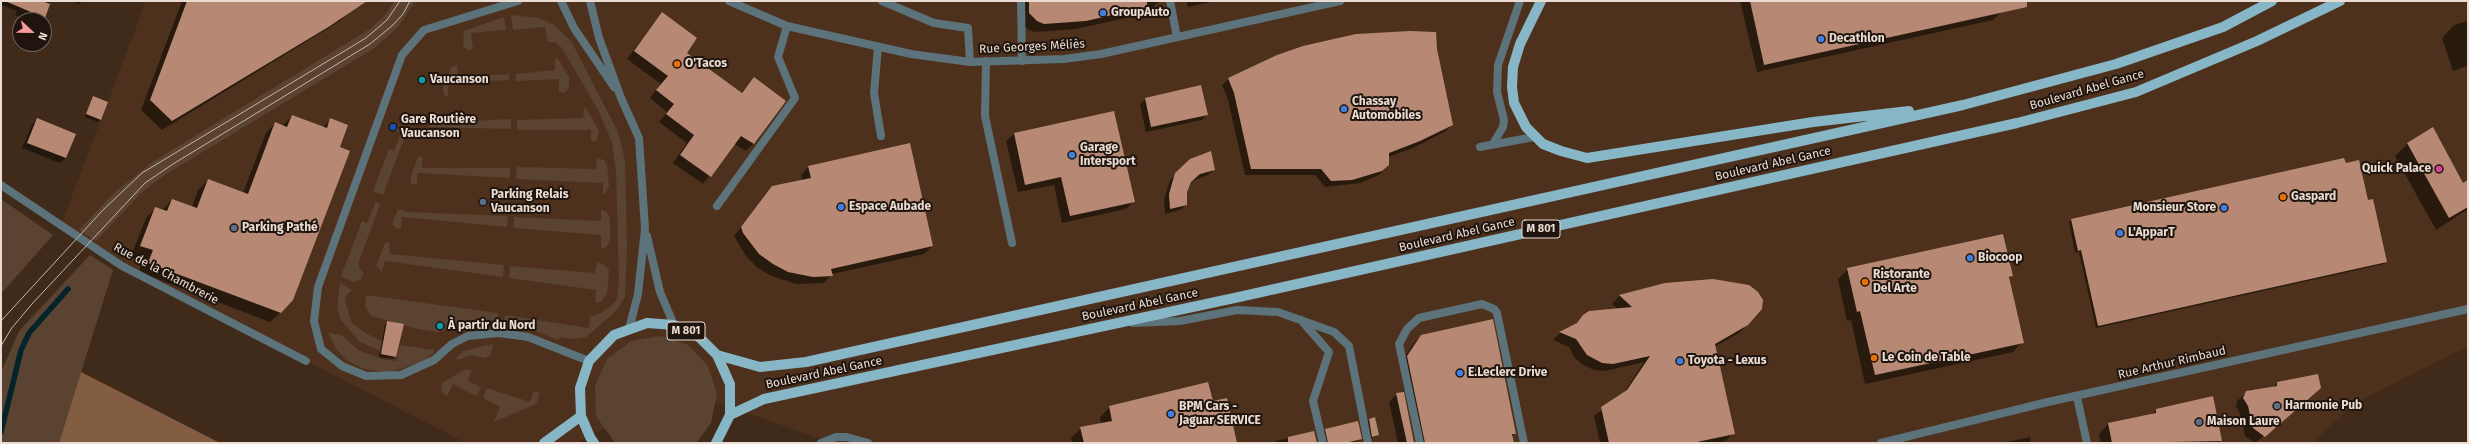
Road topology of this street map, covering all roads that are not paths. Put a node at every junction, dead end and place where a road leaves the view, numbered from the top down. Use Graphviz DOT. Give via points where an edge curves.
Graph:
graph roads {
  1 [pos="518,1"];
  2 [pos="561,1"];
  3 [pos="590,1"];
  4 [pos="729,1"];
  5 [pos="882,1"];
  6 [pos="1021,1"];
  7 [pos="1170,1"];
  8 [pos="1340,1"];
  9 [pos="1520,1"];
  10 [pos="1542,1"];
  11 [pos="2272,1"];
  12 [pos="2340,1"];
  13 [pos="787,26"];
  14 [pos="1177,37"];
  15 [pos="878,47"];
  16 [pos="986,61"];
  17 [pos="1022,61"];
  18 [pos="970,62"];
  19 [pos="621,98"];
  20 [pos="1963,105"];
  21 [pos="881,136"];
  22 [pos="1534,136"];
  23 [pos="1493,144"];
  24 [pos="1480,148"];
  25 [pos="1,185"];
  26 [pos="717,206"];
  27 [pos="645,229"];
  28 [pos="1012,243"];
  29 [pos="2468,309"];
  30 [pos="1300,320"];
  31 [pos="1114,324"];
  32 [pos="674,326"];
  33 [pos="629,329"];
  34 [pos="718,355"];
  35 [pos="306,361"];
  36 [pos="590,361"];
  37 [pos="2077,397"];
  38 [pos="730,415"];
  39 [pos="581,416"];
  40 [pos="544,443"];
  41 [pos="594,443"];
  42 [pos="716,443"];
  43 [pos="821,443"];
  44 [pos="868,443"];
  45 [pos="1323,443"];
  46 [pos="1368,443"];
  47 [pos="1420,443"];
  48 [pos="1524,443"];
  49 [pos="1881,443"];
  50 [pos="2087,443"];
  1 -- 36 [label="street" via="424,30 402,55 318,287 314,321 322,349 342,366 366,376 401,375 434,360 452,344 468,336 499,333 528,337"];
  2 -- 19 [label="street" via="574,28"];
  3 -- 19 [label="street" via="599,38"];
  4 -- 13 [label="street, Rue Georges Méliès"];
  5 -- 18 [label="street" via="934,23 968,28"];
  6 -- 17 [label="street"];
  7 -- 14 [label="street"];
  8 -- 14 [label="street, Rue Georges Méliès"];
  9 -- 23 [label="street" via="1498,66 1497,92 1504,120 1503,127"];
  10 -- 22 [label="main road" via="1531,19 1513,67 1514,103 1520,118"];
  11 -- 20 [label="main road, Boulevard Abel Gance / M 801" via="2223,27 2116,64"];
  12 -- 31 [label="main road, Boulevard Abel Gance / M 801" via="2257,42 2136,92 2009,125"];
  13 -- 15 [label="street, Rue Georges Méliès"];
  13 -- 26 [label="street" via="778,57 796,98"];
  14 -- 17 [label="street, Rue Georges Méliès" via="1101,54"];
  15 -- 18 [label="street, Rue Georges Méliès"];
  15 -- 21 [label="street" via="874,93"];
  16 -- 17 [label="street, Rue Georges Méliès"];
  16 -- 18 [label="street, Rue Georges Méliès"];
  16 -- 28 [label="street" via="985,116"];
  19 -- 27 [label="street" via="639,138"];
  20 -- 22 [label="main road" via="1813,122 1586,158 1555,149"];
  20 -- 34 [label="main road, Boulevard Abel Gance / M 801" via="806,362 760,367"];
  22 -- 23 [label="street"];
  23 -- 24 [label="street"];
  25 -- 35 [label="street, Rue de la Chambrerie" via="122,266"];
  27 -- 32 [label="street" via="660,292"];
  27 -- 33 [label="street" via="638,294"];
  29 -- 37 [label="street, Rue Arthur Rimbaud"];
  30 -- 31 [label="street" via="1278,312 1237,310 1180,321"];
  30 -- 45 [label="street" via="1329,352 1313,401"];
  30 -- 46 [label="street" via="1334,332 1349,346"];
  31 -- 38 [label="main road, Boulevard Abel Gance / M 801" via="764,399"];
  32 -- 33 [label="main road, M 801" via="647,323"];
  32 -- 34 [label="main road, M 801" via="699,336"];
  33 -- 36 [label="main road, M 801" via="614,335"];
  34 -- 38 [label="main road, M 801" via="730,384"];
  36 -- 39 [label="main road, M 801" via="580,388"];
  37 -- 49 [label="street, Rue Arthur Rimbaud"];
  37 -- 50 [label="street"];
  38 -- 42 [label="main road, M 801"];
  39 -- 40 [label="main road"];
  39 -- 41 [label="main road, M 801"];
  43 -- 44 [label="street" via="836,437 847,437"];
  47 -- 48 [label="street" via="1399,344 1407,329 1419,318 1482,304 1497,313"];
}
